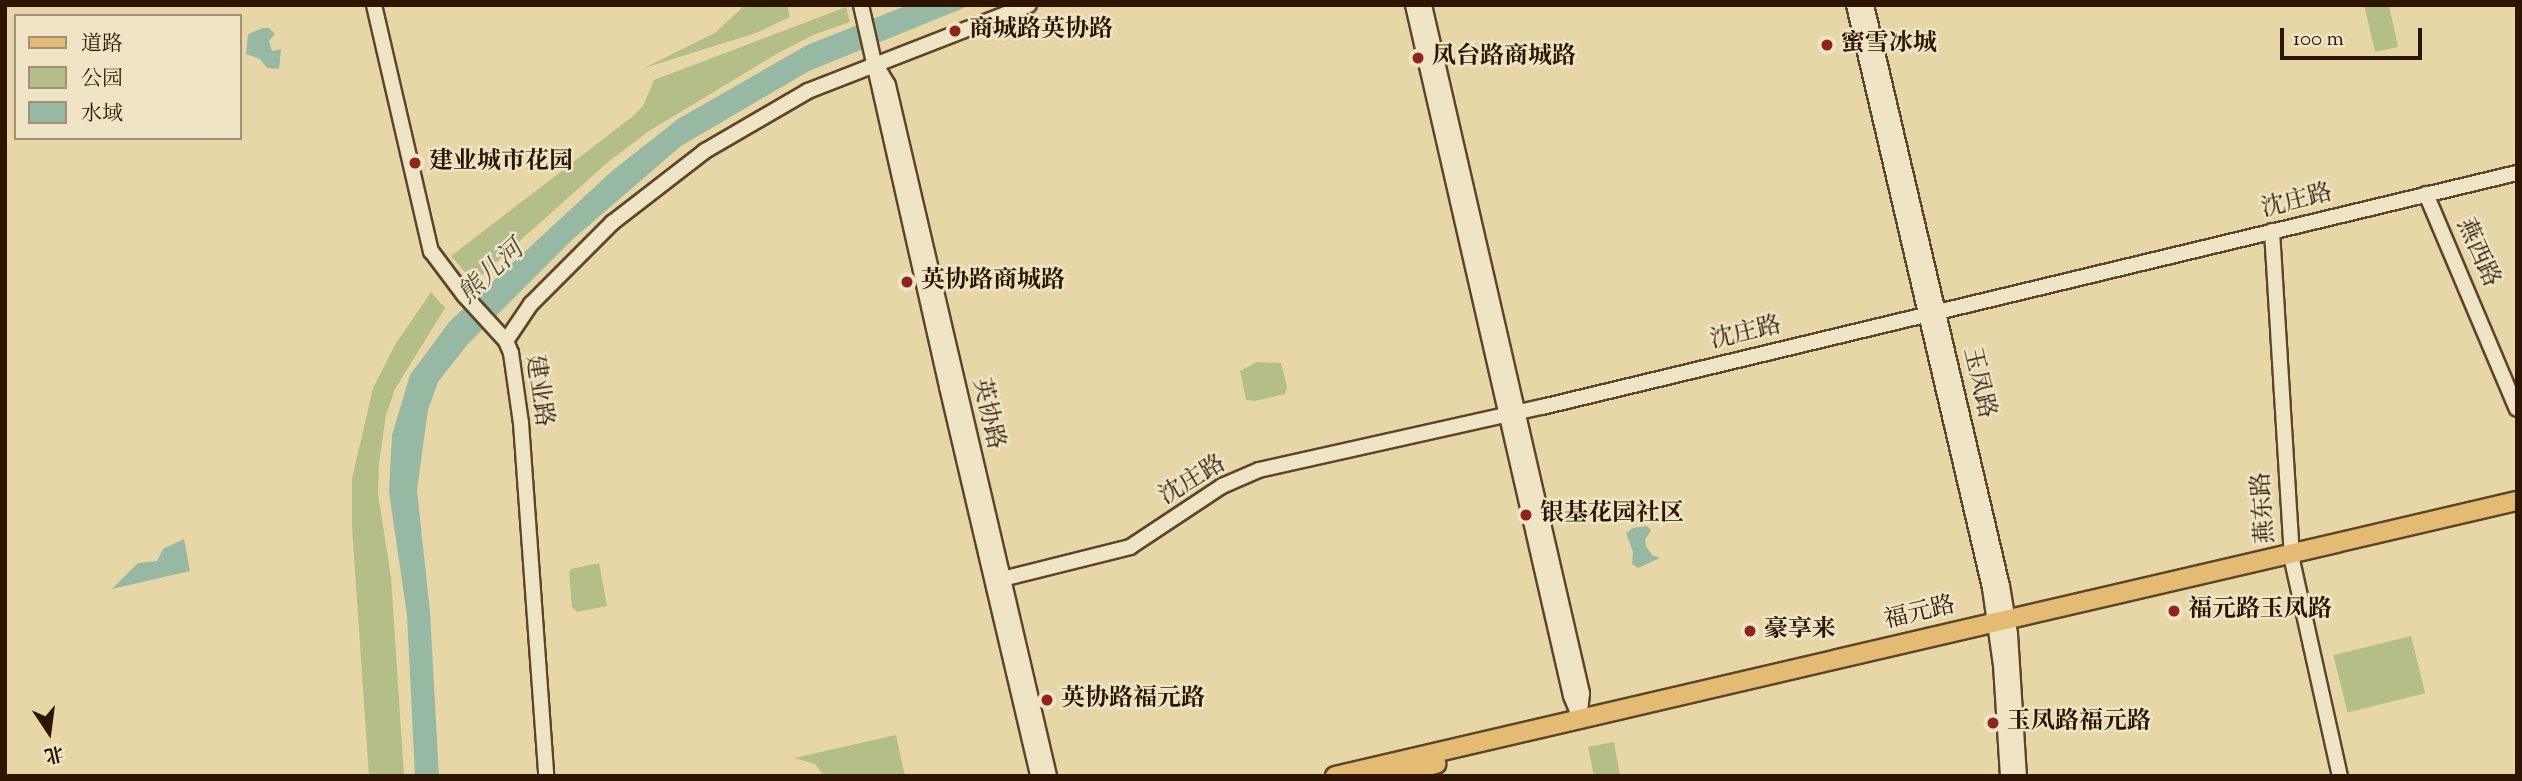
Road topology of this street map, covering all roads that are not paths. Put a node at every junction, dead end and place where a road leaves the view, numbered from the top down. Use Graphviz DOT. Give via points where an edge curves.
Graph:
graph roads {
  1 [pos="374,5"];
  2 [pos="1029,5"];
  3 [pos="1413,5"];
  4 [pos="1424,5"];
  5 [pos="1854,5"];
  6 [pos="1866,5"];
  7 [pos="863,10"];
  8 [pos="874,60"];
  9 [pos="2517,173"];
  10 [pos="2426,194"];
  11 [pos="2272,231"];
  12 [pos="1932,313"];
  13 [pos="506,341"];
  14 [pos="2517,409"];
  15 [pos="1512,413"];
  16 [pos="2517,500"];
  17 [pos="2517,513"];
  18 [pos="2292,559"];
  19 [pos="1002,579"];
  20 [pos="2003,626"];
  21 [pos="1580,718"];
  22 [pos="546,776"];
  23 [pos="1038,776"];
  24 [pos="1049,776"];
  25 [pos="1335,776"];
  26 [pos="1389,776"];
  27 [pos="2008,776"];
  28 [pos="2019,776"];
  29 [pos="2340,776"];
  1 -- 13 [label="street, 建业路" via="431,251"];
  2 -- 8 [label="street"];
  3 -- 15 [label="street"];
  4 -- 15 [label="street"];
  5 -- 12 [label="street, 玉凤路"];
  6 -- 12 [label="street, 玉凤路"];
  7 -- 8 [label="street, 英协路"];
  8 -- 13 [label="street" via="808,91 690,161 612,223 531,304"];
  8 -- 19 [label="street, 英协路" via="888,85"];
  8 -- 23 [label="street, 英协路"];
  9 -- 10 [label="street, 沈庄路"];
  10 -- 11 [label="street, 沈庄路"];
  10 -- 14 [label="street, 燕西路"];
  11 -- 12 [label="street, 沈庄路"];
  11 -- 18 [label="street, 燕东路"];
  12 -- 15 [label="street, 沈庄路"];
  12 -- 20 [label="street, 玉凤路"];
  13 -- 22 [label="street, 建业路" via="520,403"];
  15 -- 19 [label="street, 沈庄路" via="1259,470 1222,486 1130,547"];
  15 -- 21 [label="street" via="1582,693"];
  16 -- 18 [label="main road, 福元路"];
  17 -- 18 [label="main road, 福元路"];
  18 -- 20 [label="main road, 福元路"];
  18 -- 29 [label="street, 燕东路"];
  19 -- 24 [label="street, 英协路"];
  20 -- 21 [label="main road, 福元路"];
  20 -- 26 [label="main road, 福元路"];
  20 -- 27 [label="street, 玉凤路"];
  20 -- 28 [label="street, 玉凤路"];
  21 -- 25 [label="main road, 福元路"];
}
